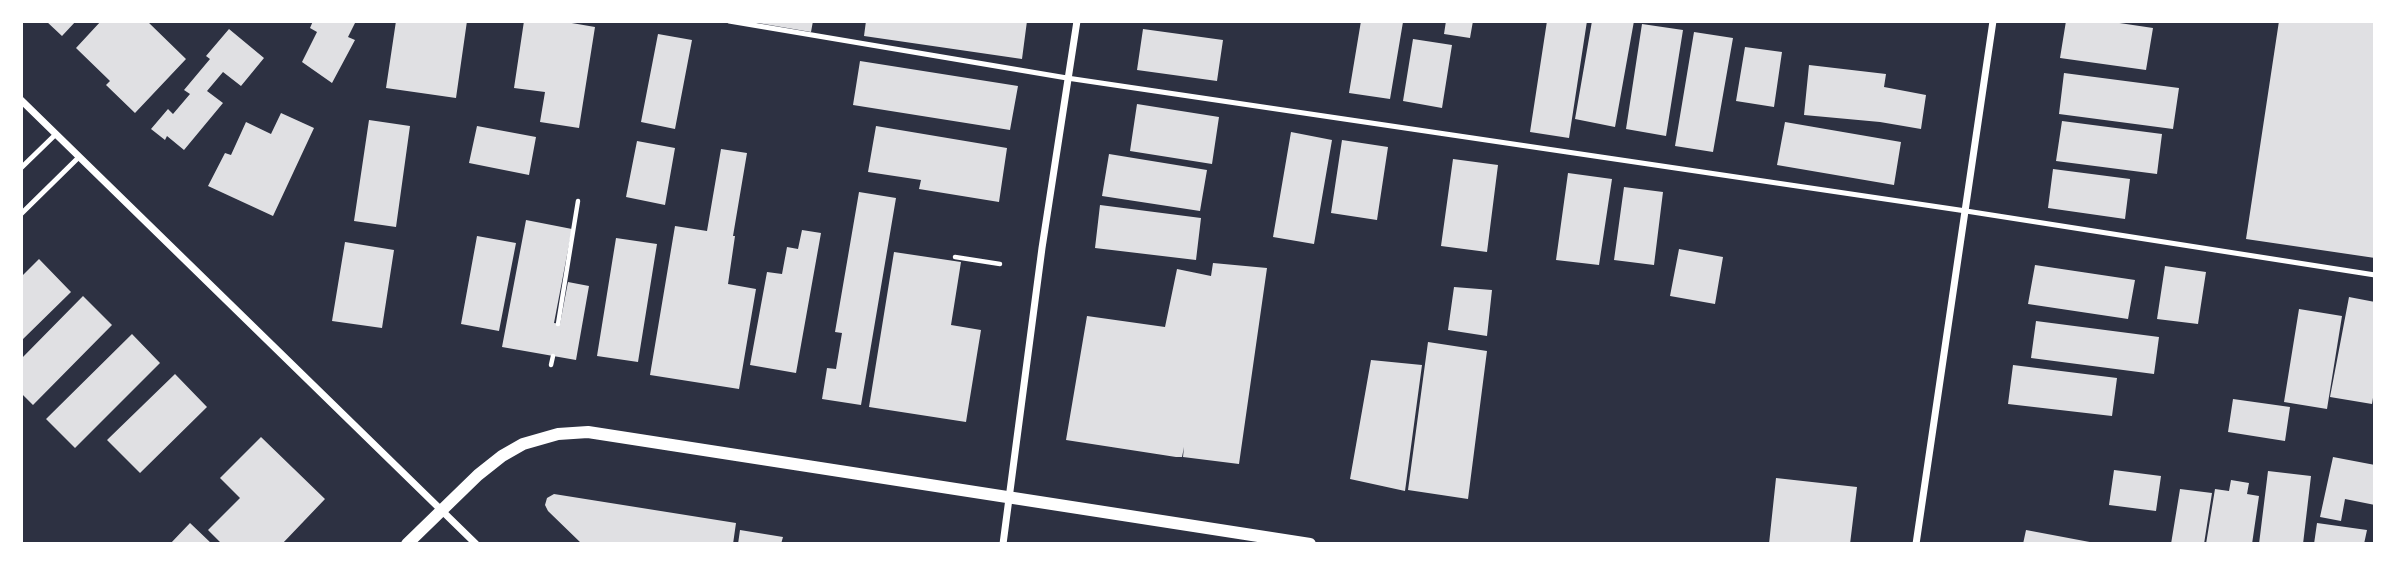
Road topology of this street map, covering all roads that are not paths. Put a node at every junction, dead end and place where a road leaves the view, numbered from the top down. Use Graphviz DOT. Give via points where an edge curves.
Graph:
graph roads {
  1 [pos="729,21"];
  2 [pos="1077,21"];
  3 [pos="1993,21"];
  4 [pos="1067,78"];
  5 [pos="21,100"];
  6 [pos="56,134"];
  7 [pos="79,158"];
  8 [pos="21,168"];
  9 [pos="1966,211"];
  10 [pos="21,214"];
  11 [pos="2375,275"];
  12 [pos="1009,496"];
  13 [pos="441,511"];
  14 [pos="1302,543"];
  15 [pos="407,544"];
  16 [pos="476,544"];
  17 [pos="1003,544"];
  18 [pos="1916,544"];
  1 -- 4 [label="lane"];
  2 -- 4 [label="street"];
  3 -- 9 [label="street"];
  4 -- 9 [label="lane"];
  4 -- 12 [label="street"];
  5 -- 6 [label="street"];
  6 -- 7 [label="street"];
  6 -- 8 [label="lane"];
  7 -- 10 [label="lane"];
  7 -- 13 [label="street"];
  9 -- 11 [label="lane"];
  9 -- 18 [label="street"];
  12 -- 13 [label="street" via="588,432 523,444 478,475"];
  12 -- 14 [label="street"];
  12 -- 17 [label="street"];
  13 -- 15 [label="street"];
  13 -- 16 [label="street"];
}
